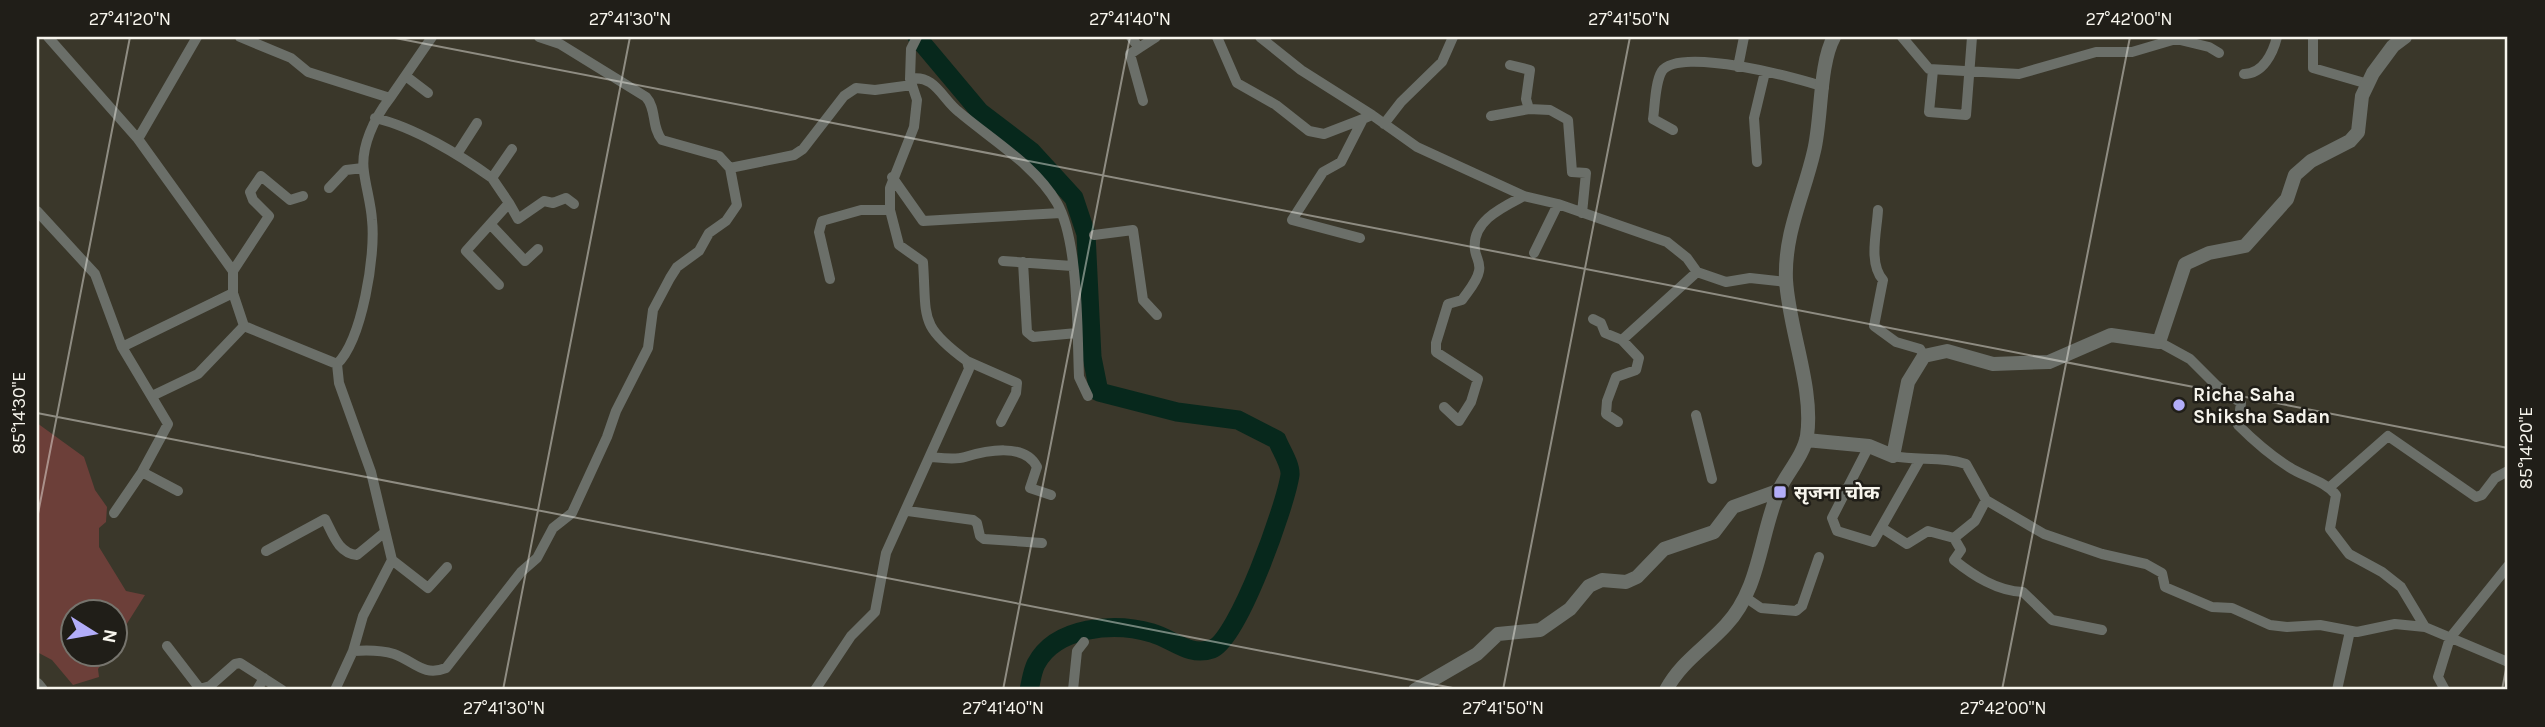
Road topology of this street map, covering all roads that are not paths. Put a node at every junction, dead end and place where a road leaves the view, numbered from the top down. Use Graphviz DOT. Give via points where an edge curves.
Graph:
graph roads {
  1 [pos="48,37"];
  2 [pos="197,37"];
  3 [pos="240,37"];
  4 [pos="432,37"];
  5 [pos="539,37"];
  6 [pos="917,37"];
  7 [pos="1131,37"];
  8 [pos="1156,37"];
  9 [pos="1217,37"];
  10 [pos="1259,37"];
  11 [pos="1453,37"];
  12 [pos="1744,37"];
  13 [pos="1834,37"];
  14 [pos="1902,37"];
  15 [pos="1972,37"];
  16 [pos="2277,37"];
  17 [pos="2313,37"];
  18 [pos="2405,37"];
  19 [pos="1139,48"];
  20 [pos="2218,53"];
  21 [pos="1510,65"];
  22 [pos="1738,67"];
  23 [pos="1933,70"];
  24 [pos="1765,72"];
  25 [pos="1970,72"];
  26 [pos="2244,74"];
  27 [pos="407,77"];
  28 [pos="911,82"];
  29 [pos="2368,84"];
  30 [pos="1824,87"];
  31 [pos="428,93"];
  32 [pos="390,98"];
  33 [pos="1143,101"];
  34 [pos="1529,109"];
  35 [pos="1491,116"];
  36 [pos="1368,117"];
  37 [pos="375,118"];
  38 [pos="477,123"];
  39 [pos="1384,124"];
  40 [pos="1673,130"];
  41 [pos="138,139"];
  42 [pos="512,149"];
  43 [pos="457,154"];
  44 [pos="1757,162"];
  45 [pos="363,168"];
  46 [pos="730,168"];
  47 [pos="285,176"];
  48 [pos="892,177"];
  49 [pos="492,178"];
  50 [pos="277,187"];
  51 [pos="329,188"];
  52 [pos="303,195"];
  53 [pos="1524,196"];
  54 [pos="509,203"];
  55 [pos="574,204"];
  56 [pos="1558,204"];
  57 [pos="890,210"];
  58 [pos="1878,210"];
  59 [pos="37,211"];
  60 [pos="1061,213"];
  61 [pos="1582,213"];
  62 [pos="491,225"];
  63 [pos="1094,235"];
  64 [pos="1360,238"];
  65 [pos="538,249"];
  66 [pos="1534,253"];
  67 [pos="1003,261"];
  68 [pos="1023,262"];
  69 [pos="1072,265"];
  70 [pos="233,271"];
  71 [pos="1697,272"];
  72 [pos="830,279"];
  73 [pos="1786,282"];
  74 [pos="499,285"];
  75 [pos="233,293"];
  76 [pos="1157,315"];
  77 [pos="1594,318"];
  78 [pos="244,326"];
  79 [pos="1077,333"];
  80 [pos="1622,340"];
  81 [pos="2159,342"];
  82 [pos="122,347"];
  83 [pos="1924,356"];
  84 [pos="967,361"];
  85 [pos="337,364"];
  86 [pos="152,396"];
  87 [pos="1088,396"];
  88 [pos="1444,407"];
  89 [pos="1696,415"];
  90 [pos="1001,422"];
  91 [pos="1618,422"];
  92 [pos="1806,440"];
  93 [pos="1869,446"];
  94 [pos="931,457"];
  95 [pos="1893,457"];
  96 [pos="1919,461"];
  97 [pos="2508,471"];
  98 [pos="142,472"];
  99 [pos="1712,479"];
  100 [pos="2330,487"];
  101 [pos="1780,490"];
  102 [pos="178,491"];
  103 [pos="1051,495"];
  104 [pos="1986,500"];
  105 [pos="908,511"];
  106 [pos="114,513"];
  107 [pos="1882,528"];
  108 [pos="384,532"];
  109 [pos="1954,538"];
  110 [pos="1042,543"];
  111 [pos="266,551"];
  112 [pos="1819,557"];
  113 [pos="391,560"];
  114 [pos="2508,566"];
  115 [pos="447,567"];
  116 [pos="1745,597"];
  117 [pos="2424,627"];
  118 [pos="2102,630"];
  119 [pos="2350,631"];
  120 [pos="2450,638"];
  121 [pos="1084,642"];
  122 [pos="167,646"];
  123 [pos="353,651"];
  124 [pos="2508,662"];
  125 [pos="264,678"];
  126 [pos="37,685"];
  127 [pos="199,689"];
  128 [pos="41,690"];
  129 [pos="257,690"];
  130 [pos="282,690"];
  131 [pos="335,690"];
  132 [pos="815,690"];
  133 [pos="1073,690"];
  134 [pos="1415,690"];
  135 [pos="1666,690"];
  136 [pos="2337,690"];
  137 [pos="2445,690"];
  1 -- 41 [label="street"];
  2 -- 41 [label="street"];
  3 -- 32 [label="street" via="291,58 308,72"];
  4 -- 27 [label="street"];
  5 -- 46 [label="street" via="559,44 646,97 662,139 713,153"];
  6 -- 28 [label="street" via="911,50"];
  7 -- 19 [label="street"];
  8 -- 19 [label="street"];
  9 -- 36 [label="street" via="1237,83 1276,105 1308,131 1324,134"];
  10 -- 36 [label="street"];
  11 -- 39 [label="street" via="1442,62"];
  12 -- 22 [label="street"];
  13 -- 30 [label="street"];
  14 -- 23 [label="street"];
  15 -- 25 [label="street"];
  16 -- 26 [label="street" via="2273,54 2260,68"];
  17 -- 29 [label="street" via="2313,68"];
  18 -- 29 [label="street" via="2393,46"];
  19 -- 33 [label="street" via="1130,54"];
  20 -- 25 [label="street" via="2176,39 2132,52 2096,52 2019,74"];
  21 -- 34 [label="street" via="1530,70"];
  22 -- 24 [label="street"];
  22 -- 40 [label="street" via="1689,61 1661,72 1653,119"];
  23 -- 25 [label="street"];
  23 -- 25 [label="street" via="1929,112 1966,116"];
  24 -- 30 [label="street"];
  24 -- 44 [label="street" via="1755,118"];
  27 -- 31 [label="street"];
  27 -- 32 [label="street"];
  28 -- 46 [label="street" via="875,90 856,88 794,155"];
  28 -- 48 [label="street" via="917,100 914,127"];
  28 -- 60 [label="street" via="921,77 931,81 952,107 1026,167"];
  29 -- 81 [label="street" via="2358,132 2295,175 2287,199 2245,246 2209,253 2185,264"];
  30 -- 73 [label="street" via="1814,151 1788,239"];
  32 -- 37 [label="street"];
  34 -- 35 [label="street"];
  34 -- 61 [label="street" via="1550,110 1568,120 1572,172 1586,173"];
  36 -- 39 [label="street"];
  36 -- 64 [label="street" via="1341,162 1323,172 1292,220"];
  37 -- 43 [label="street"];
  37 -- 45 [label="street"];
  38 -- 43 [label="street"];
  39 -- 53 [label="street" via="1417,147"];
  41 -- 70 [label="street"];
  42 -- 49 [label="street"];
  43 -- 49 [label="street"];
  45 -- 51 [label="street" via="346,170"];
  45 -- 85 [label="street" via="373,222 367,281 362,315 347,354"];
  46 -- 123 [label="street" via="737,205 670,278 653,310 648,348 572,513 553,528 537,558 446,668 436,672 419,669 394,654"];
  47 -- 50 [label="street"];
  48 -- 57 [label="street"];
  48 -- 60 [label="street" via="923,221"];
  49 -- 54 [label="street"];
  50 -- 52 [label="street" via="290,200"];
  50 -- 70 [label="street" via="261,176 250,192 269,216"];
  53 -- 56 [label="street"];
  53 -- 88 [label="street" via="1492,214 1479,228 1474,248 1480,268 1476,280 1462,300 1448,304 1444,312 1436,352 1478,379 1459,421"];
  54 -- 55 [label="street" via="518,219 544,201 566,198"];
  54 -- 62 [label="street"];
  56 -- 61 [label="street"];
  56 -- 66 [label="street"];
  57 -- 72 [label="street" via="861,210 822,221 819,232"];
  57 -- 84 [label="street" via="899,245 923,261 928,323 940,341"];
  58 -- 83 [label="street" via="1875,258 1882,280 1874,326 1895,342 1920,349"];
  59 -- 82 [label="street" via="95,274"];
  60 -- 69 [label="street"];
  61 -- 71 [label="street" via="1667,242"];
  62 -- 65 [label="street" via="525,261"];
  62 -- 74 [label="street" via="466,251"];
  63 -- 76 [label="street" via="1133,230 1143,300"];
  67 -- 68 [label="street"];
  68 -- 69 [label="street"];
  68 -- 79 [label="street" via="1027,332 1034,337"];
  69 -- 79 [label="street"];
  70 -- 75 [label="street"];
  71 -- 73 [label="street" via="1726,282 1750,278"];
  71 -- 80 [label="street"];
  73 -- 92 [label="street" via="1808,401"];
  75 -- 78 [label="street"];
  75 -- 82 [label="street"];
  77 -- 80 [label="street" via="1605,333"];
  78 -- 85 [label="street"];
  78 -- 86 [label="street" via="198,374"];
  79 -- 87 [label="street" via="1079,377"];
  80 -- 91 [label="street" via="1639,358 1636,370 1616,377 1607,401 1606,414"];
  81 -- 83 [label="street" via="2111,335 2049,362 1993,364 1947,351"];
  81 -- 100 [label="street" via="2190,359 2241,403 2238,425 2258,444 2288,467"];
  82 -- 86 [label="street"];
  83 -- 95 [label="street" via="1908,382"];
  84 -- 90 [label="street" via="1017,383"];
  84 -- 94 [label="street" via="968,376"];
  85 -- 108 [label="street" via="339,383 371,472"];
  86 -- 98 [label="street" via="168,424"];
  89 -- 99 [label="street"];
  92 -- 93 [label="street"];
  92 -- 101 [label="street"];
  93 -- 95 [label="street"];
  93 -- 107 [label="street" via="1832,518 1837,531 1873,542"];
  94 -- 103 [label="street" via="964,458 999,449 1025,455 1037,467 1030,488"];
  94 -- 105 [label="street"];
  95 -- 96 [label="street"];
  96 -- 104 [label="street" via="1946,457 1966,464"];
  96 -- 107 [label="street"];
  97 -- 100 [label="street" via="2476,497 2388,436"];
  98 -- 102 [label="street"];
  98 -- 106 [label="street"];
  100 -- 117 [label="street" via="2336,495 2330,529 2349,554 2401,587"];
  101 -- 116 [label="street"];
  101 -- 134 [label="street" via="1733,507 1714,532 1664,549 1637,578 1602,580 1589,586 1570,609 1540,630 1498,634 1477,654"];
  104 -- 109 [label="street" via="1976,521"];
  104 -- 119 [label="street" via="2044,534 2146,564 2162,573 2165,587 2212,607 2232,608 2270,625 2320,625"];
  105 -- 110 [label="street" via="973,520 984,539"];
  105 -- 132 [label="street" via="887,553 875,612 850,636"];
  107 -- 109 [label="street" via="1907,544 1928,531"];
  108 -- 111 [label="street" via="357,555 349,554 340,548 325,519"];
  108 -- 113 [label="street"];
  109 -- 118 [label="street" via="1961,550 1954,560 1971,573 2008,591 2023,592 2053,620"];
  112 -- 116 [label="street" via="1802,606 1796,611 1761,608"];
  113 -- 115 [label="street" via="428,588"];
  113 -- 123 [label="street" via="363,616"];
  114 -- 120 [label="street"];
  116 -- 135 [label="street" via="1727,624 1675,673"];
  117 -- 119 [label="street" via="2395,624"];
  117 -- 120 [label="street"];
  119 -- 136 [label="street"];
  120 -- 124 [label="street"];
  120 -- 137 [label="street" via="2438,677"];
  121 -- 133 [label="street" via="1077,651"];
  122 -- 127 [label="street"];
  123 -- 131 [label="street"];
  125 -- 127 [label="street" via="240,663"];
  125 -- 129 [label="street"];
  125 -- 130 [label="street"];
  126 -- 128 [label="street"];
}
